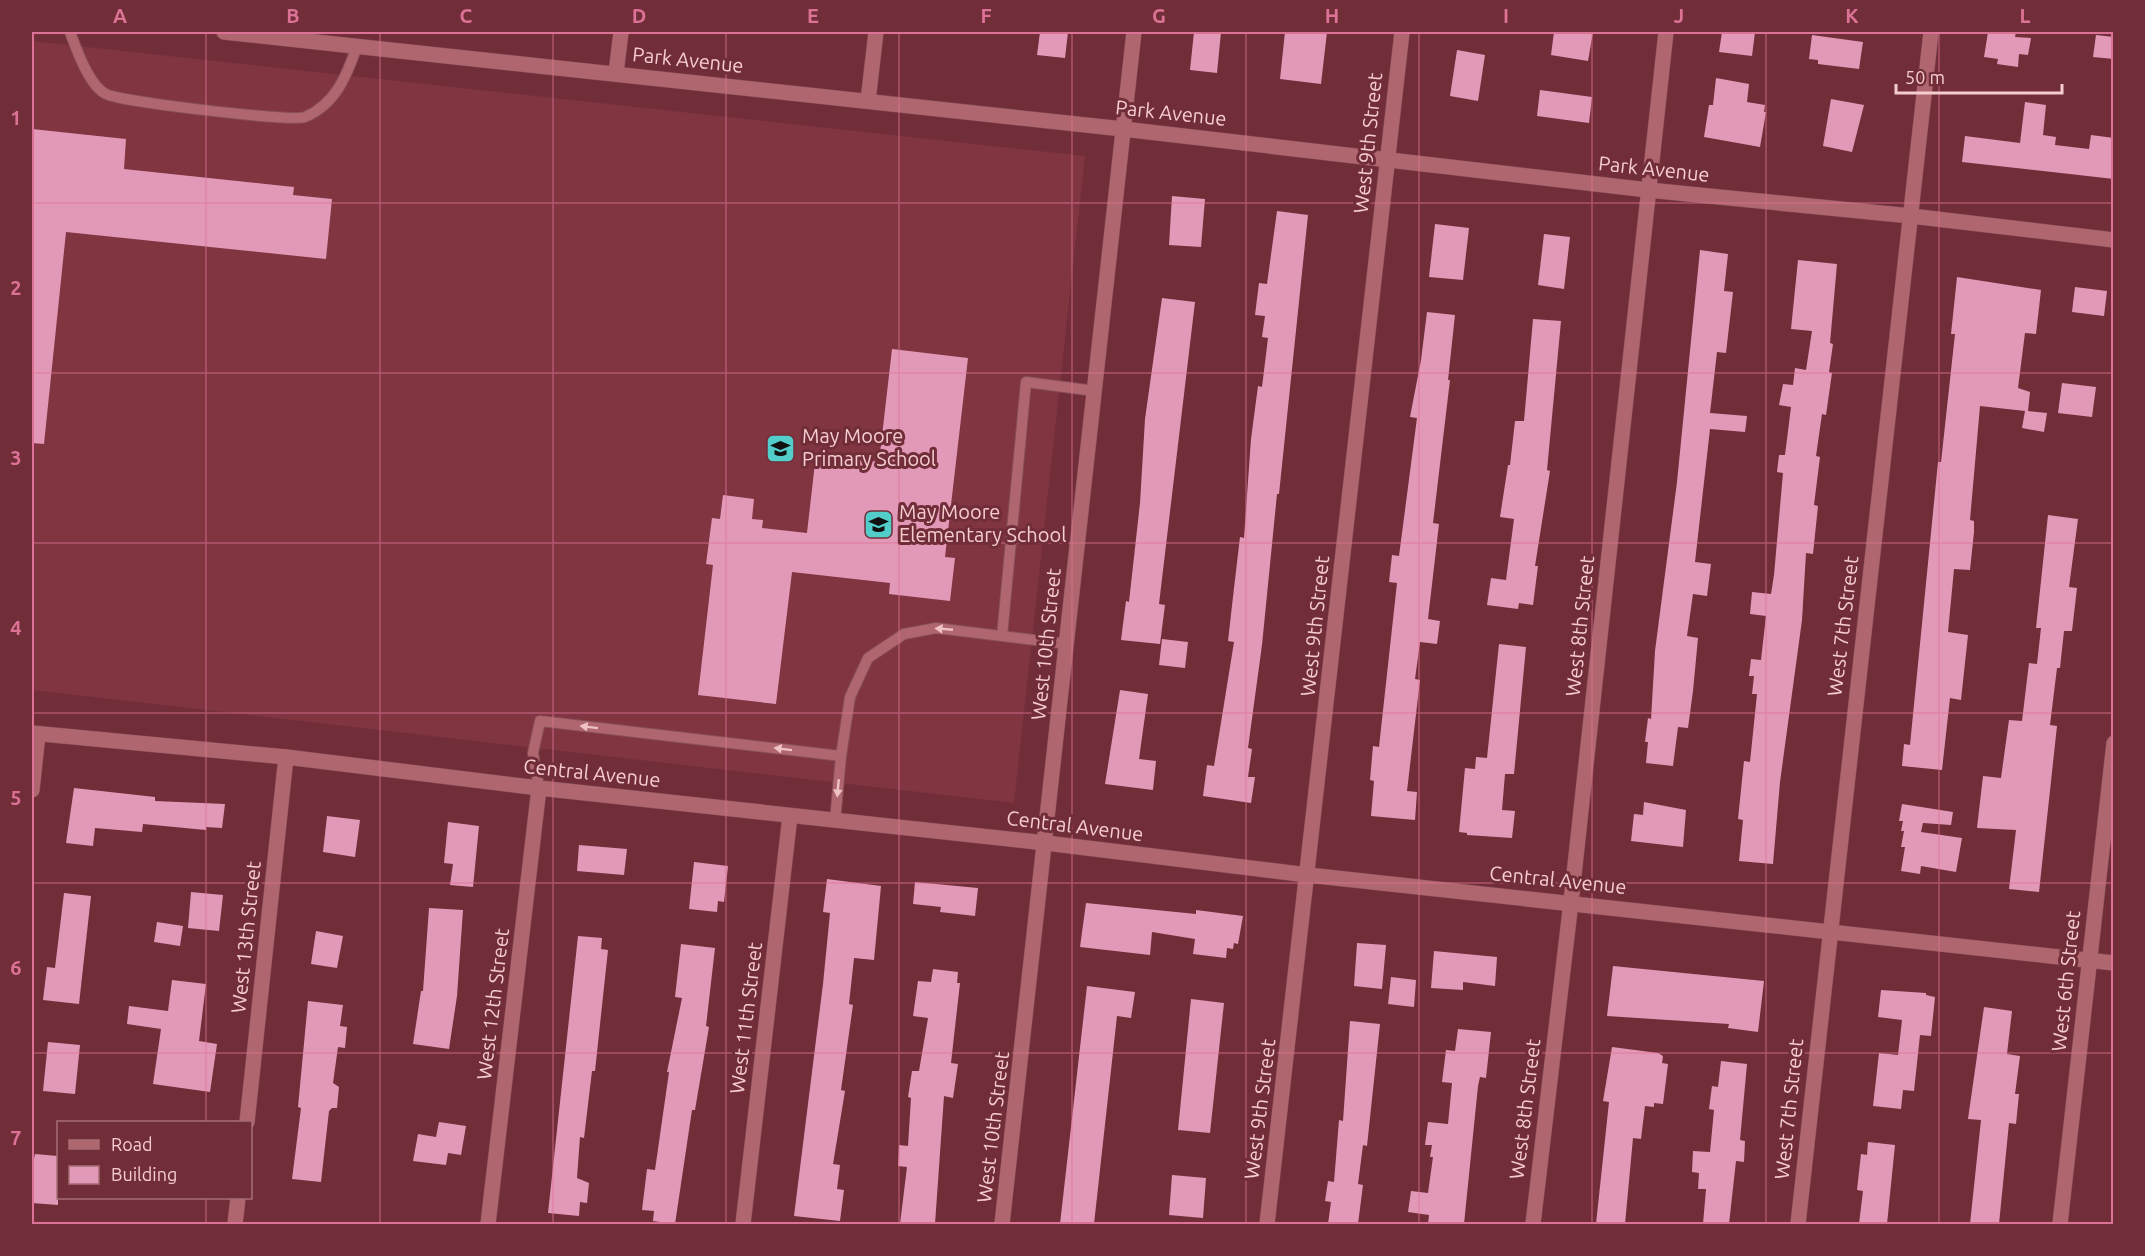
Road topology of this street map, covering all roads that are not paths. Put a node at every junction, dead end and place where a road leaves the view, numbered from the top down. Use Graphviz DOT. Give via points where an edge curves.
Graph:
graph roads {
  1 [pos="70,32"];
  2 [pos="224,32"];
  3 [pos="621,32"];
  4 [pos="876,32"];
  5 [pos="1134,32"];
  6 [pos="1402,32"];
  7 [pos="1666,32"];
  8 [pos="1931,32"];
  9 [pos="358,39"];
  10 [pos="616,73"];
  11 [pos="868,101"];
  12 [pos="1123,129"];
  13 [pos="1388,158"];
  14 [pos="1648,190"];
  15 [pos="1911,216"];
  16 [pos="2114,240"];
  17 [pos="1095,392"];
  18 [pos="1002,636"];
  19 [pos="1068,644"];
  20 [pos="35,734"];
  21 [pos="2114,743"];
  22 [pos="841,756"];
  23 [pos="286,757"];
  24 [pos="539,788"];
  25 [pos="32,789"];
  26 [pos="790,816"];
  27 [pos="836,821"];
  28 [pos="1046,843"];
  29 [pos="1308,875"];
  30 [pos="1571,902"];
  31 [pos="1830,930"];
  32 [pos="2089,960"];
  33 [pos="2114,963"];
  34 [pos="247,1121"];
  35 [pos="238,1199"];
  36 [pos="236,1224"];
  37 [pos="488,1224"];
  38 [pos="743,1224"];
  39 [pos="1002,1224"];
  40 [pos="1267,1224"];
  41 [pos="1533,1224"];
  42 [pos="1798,1224"];
  43 [pos="2060,1224"];
  1 -- 9 [label="lane" via="80,62 104,93 152,105 303,118 328,102 346,78"];
  2 -- 9 [label="street, Park Avenue"];
  3 -- 10 [label="street"];
  4 -- 11 [label="street"];
  5 -- 12 [label="street, West 10th Street"];
  6 -- 13 [label="street, West 9th Street"];
  7 -- 14 [label="street, West 8th Street"];
  8 -- 15 [label="street, West 7th Street"];
  9 -- 10 [label="street, Park Avenue"];
  10 -- 11 [label="street, Park Avenue"];
  11 -- 12 [label="street, Park Avenue"];
  12 -- 13 [label="street, Park Avenue"];
  12 -- 17 [label="street, West 10th Street"];
  13 -- 14 [label="street, Park Avenue"];
  13 -- 29 [label="street, West 9th Street"];
  14 -- 15 [label="street, Park Avenue"];
  14 -- 30 [label="street, West 8th Street"];
  15 -- 16 [label="street, Park Avenue"];
  15 -- 31 [label="street, West 7th Street"];
  17 -- 18 [label="lane" via="1026,382"];
  17 -- 19 [label="street, West 10th Street"];
  18 -- 19 [label="lane"];
  18 -- 22 [label="lane, one-way" via="936,628 904,634 868,658 850,697"];
  19 -- 28 [label="street, West 10th Street"];
  20 -- 23 [label="street, Central Avenue"];
  20 -- 25 [label="street"];
  21 -- 32 [label="street, West 6th Street"];
  22 -- 24 [label="lane, one-way" via="540,721 532,753"];
  22 -- 27 [label="lane, one-way"];
  23 -- 24 [label="street, Central Avenue"];
  23 -- 34 [label="street, West 13th Street"];
  24 -- 26 [label="street, Central Avenue"];
  24 -- 37 [label="street, West 12th Street"];
  26 -- 27 [label="street, Central Avenue"];
  26 -- 38 [label="street, West 11th Street"];
  27 -- 28 [label="street, Central Avenue"];
  28 -- 29 [label="street, Central Avenue"];
  28 -- 39 [label="street, West 10th Street"];
  29 -- 30 [label="street, Central Avenue"];
  29 -- 40 [label="street, West 9th Street"];
  30 -- 31 [label="street, Central Avenue"];
  30 -- 41 [label="street, West 8th Street"];
  31 -- 32 [label="street, Central Avenue"];
  31 -- 42 [label="street, West 7th Street"];
  32 -- 33 [label="street, Central Avenue"];
  32 -- 43 [label="street, West 6th Street"];
  35 -- 36 [label="street"];
}
